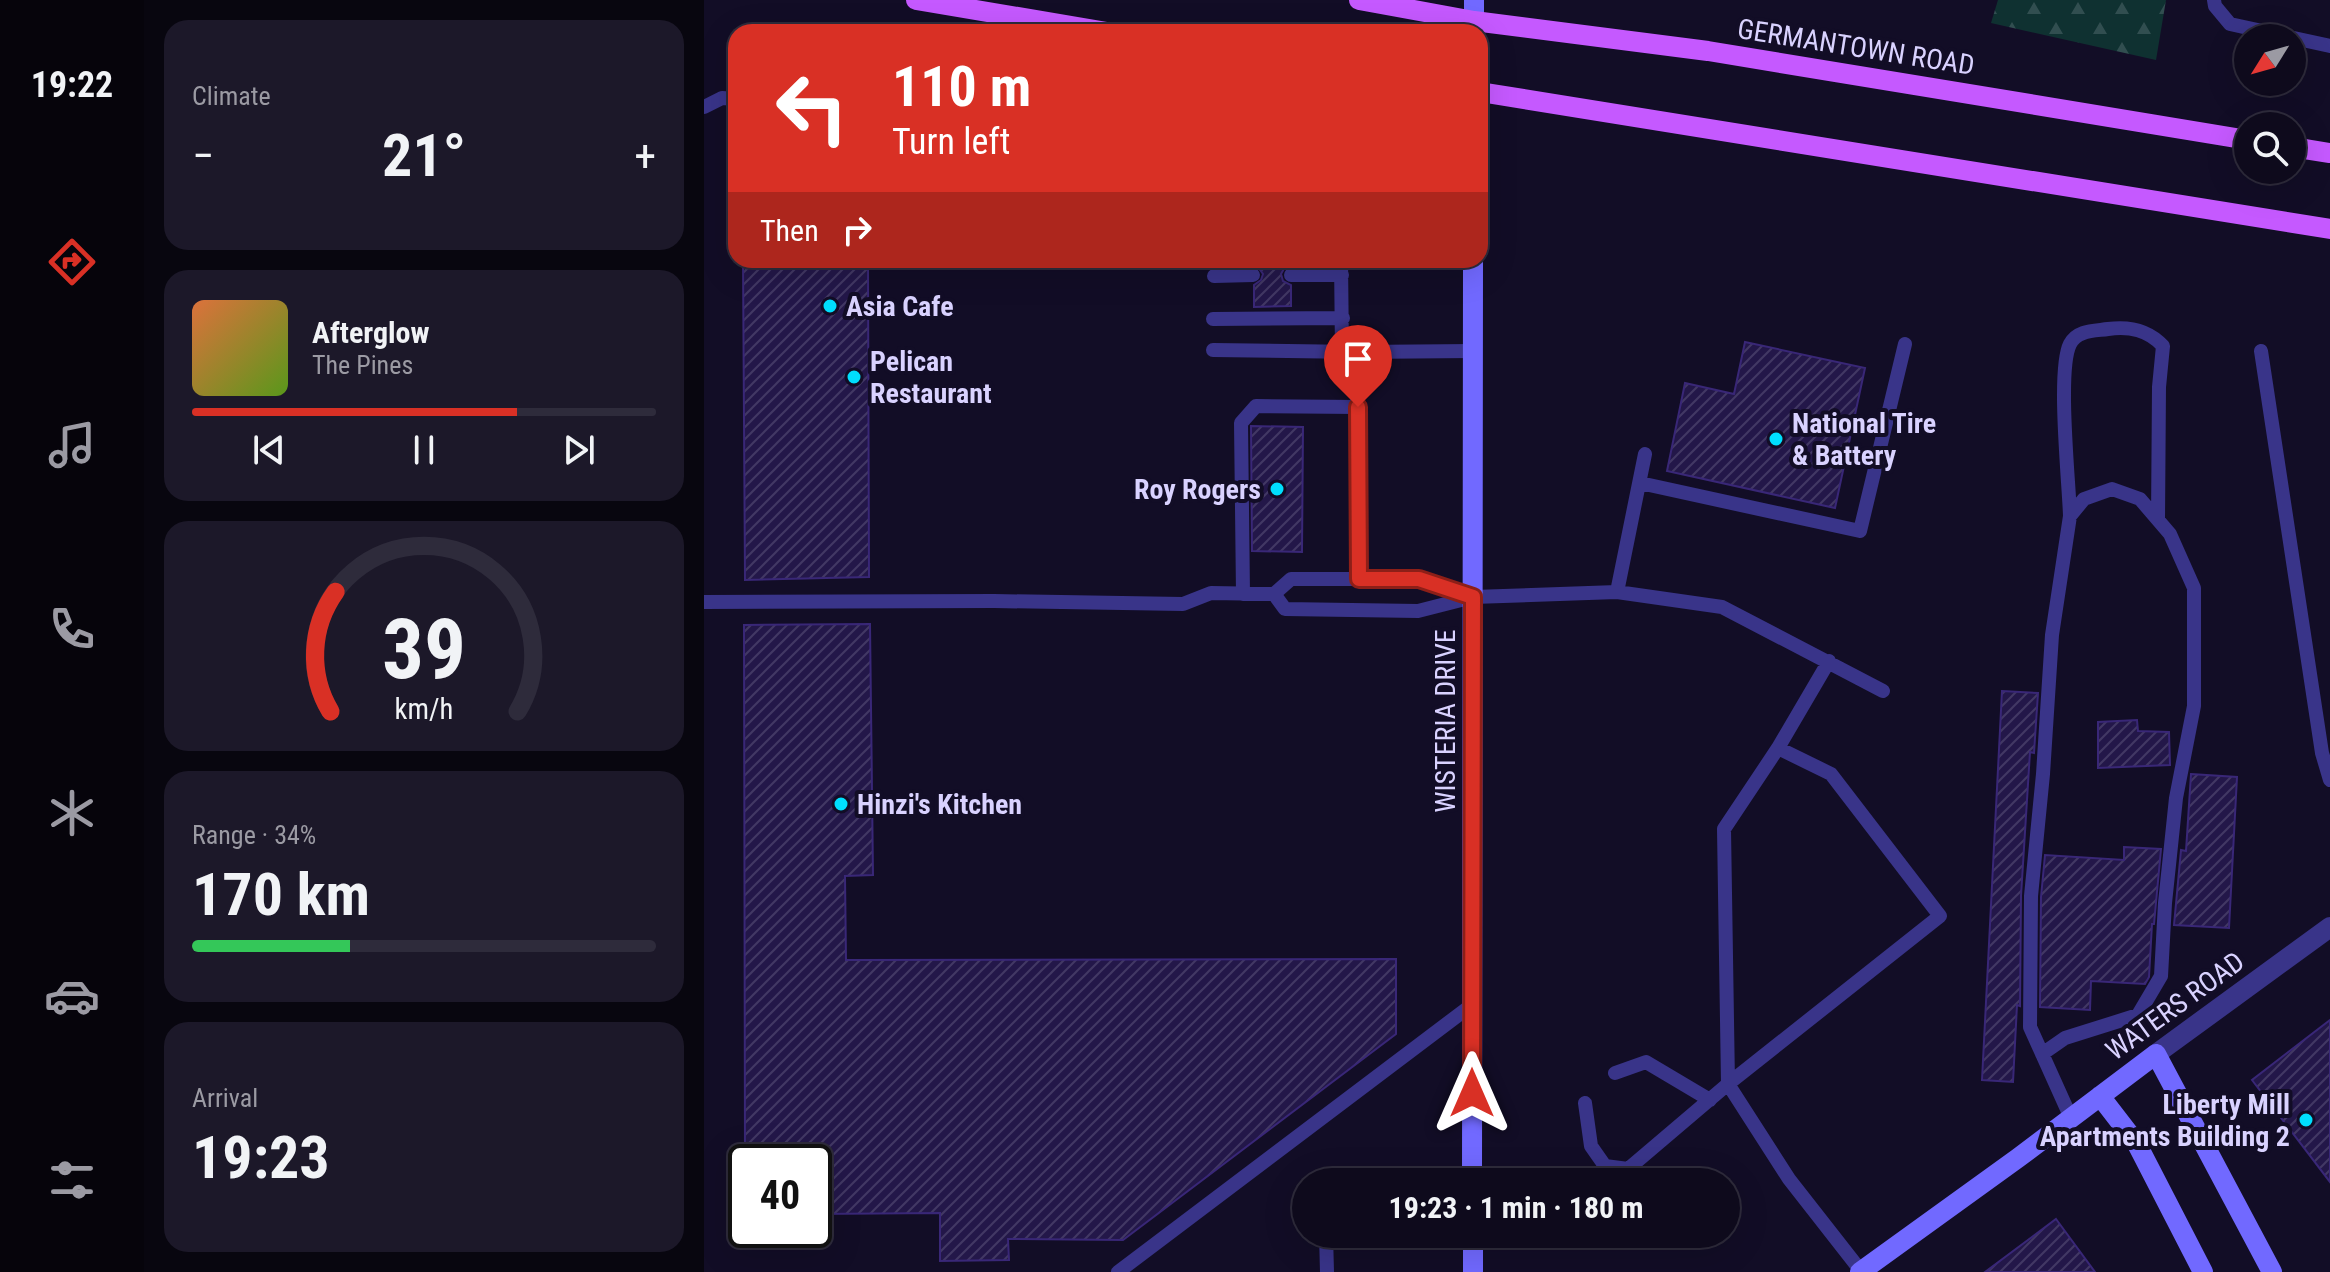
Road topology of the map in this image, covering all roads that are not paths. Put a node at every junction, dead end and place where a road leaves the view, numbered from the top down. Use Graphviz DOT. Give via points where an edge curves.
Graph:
graph roads {
  1 [pos="916,0"];
  2 [pos="1359,0"];
  3 [pos="2214,0"];
  4 [pos="1474,18"];
  5 [pos="1059,24"];
  6 [pos="2330,46"];
  7 [pos="1488,93"];
  8 [pos="728,98"];
  9 [pos="704,107"];
  10 [pos="2234,138"];
  11 [pos="2306,149"];
  12 [pos="2330,153"];
  13 [pos="2330,229"];
  14 [pos="1342,268"];
  15 [pos="1473,268"];
  16 [pos="1253,275"];
  17 [pos="1291,275"];
  18 [pos="1214,276"];
  19 [pos="1343,318"];
  20 [pos="1213,319"];
  21 [pos="1905,344"];
  22 [pos="1213,350"];
  23 [pos="1473,351"];
  24 [pos="2261,351"];
  25 [pos="1349,352"];
  26 [pos="1358,407"];
  27 [pos="1645,454"];
  28 [pos="1640,483"];
  29 [pos="2070,516"];
  30 [pos="2158,520"];
  31 [pos="1359,579"];
  32 [pos="1617,592"];
  33 [pos="1243,594"];
  34 [pos="1274,594"];
  35 [pos="1473,597"];
  36 [pos="704,602"];
  37 [pos="1829,661"];
  38 [pos="1883,691"];
  39 [pos="1778,748"];
  40 [pos="2330,780"];
  41 [pos="2330,927"];
  42 [pos="1473,1004"];
  43 [pos="2042,1054"];
  44 [pos="2156,1054"];
  45 [pos="1615,1073"];
  46 [pos="1728,1084"];
  47 [pos="2100,1096"];
  48 [pos="1710,1100"];
  49 [pos="1585,1103"];
  50 [pos="2071,1118"];
  51 [pos="1472,1168"];
  52 [pos="1326,1248"];
  53 [pos="1473,1248"];
  54 [pos="1118,1272"];
  55 [pos="1327,1272"];
  56 [pos="1473,1272"];
  57 [pos="1860,1272"];
  58 [pos="2203,1272"];
  59 [pos="2272,1272"];
  1 -- 5 [label="main road"];
  2 -- 4 [label="main road, GERMANTOWN ROAD"];
  3 -- 6 [label="lane" via="2230,24"];
  4 -- 10 [label="main road, GERMANTOWN ROAD"];
  7 -- 13 [label="main road"];
  8 -- 9 [label="lane"];
  11 -- 12 [label="main road"];
  14 -- 17 [label="lane"];
  14 -- 19 [label="lane"];
  15 -- 23 [label="street, WISTERIA DRIVE"];
  16 -- 18 [label="lane"];
  19 -- 20 [label="lane"];
  19 -- 25 [label="lane"];
  21 -- 28 [label="lane" via="1860,531"];
  22 -- 25 [label="lane"];
  23 -- 25 [label="lane"];
  23 -- 35 [label="street, WISTERIA DRIVE"];
  24 -- 40 [label="lane"];
  25 -- 26 [label="lane"];
  26 -- 31 [label="lane"];
  26 -- 33 [label="lane" via="1256,406 1241,423"];
  27 -- 28 [label="lane"];
  28 -- 32 [label="lane"];
  29 -- 30 [label="lane" via="2084,499 2112,489 2140,499"];
  29 -- 30 [label="lane" via="2064,378 2070,344 2081,332 2127,327 2153,335 2163,346"];
  29 -- 43 [label="lane" via="2052,635 2031,896 2030,1027"];
  30 -- 43 [label="lane" via="2170,534 2194,588 2194,706 2176,798 2161,976 2138,1015 2065,1038"];
  31 -- 34 [label="lane" via="1291,579"];
  31 -- 35 [label="lane" via="1419,579"];
  32 -- 35 [label="lane"];
  32 -- 37 [label="lane" via="1722,607"];
  33 -- 34 [label="lane"];
  33 -- 36 [label="lane" via="1211,593 1183,604"];
  34 -- 35 [label="lane" via="1285,609 1354,611 1418,611"];
  35 -- 42 [label="street, WISTERIA DRIVE"];
  37 -- 38 [label="lane"];
  37 -- 39 [label="lane"];
  39 -- 46 [label="lane" via="1724,829"];
  39 -- 46 [label="lane" via="1831,774 1940,916"];
  41 -- 44 [label="street, WATERS ROAD"];
  42 -- 51 [label="street, WISTERIA DRIVE"];
  42 -- 54 [label="lane"];
  43 -- 50 [label="lane"];
  44 -- 47 [label="street, WATERS ROAD"];
  44 -- 59 [label="street"];
  45 -- 48 [label="lane" via="1646,1062"];
  46 -- 48 [label="lane"];
  46 -- 57 [label="lane" via="1789,1179"];
  47 -- 50 [label="street, WATERS ROAD"];
  47 -- 58 [label="street" via="2137,1144"];
  48 -- 49 [label="lane" via="1628,1169 1605,1166 1591,1146"];
  50 -- 57 [label="street, WATERS ROAD"];
  52 -- 55 [label="lane"];
  53 -- 56 [label="street"];
}
